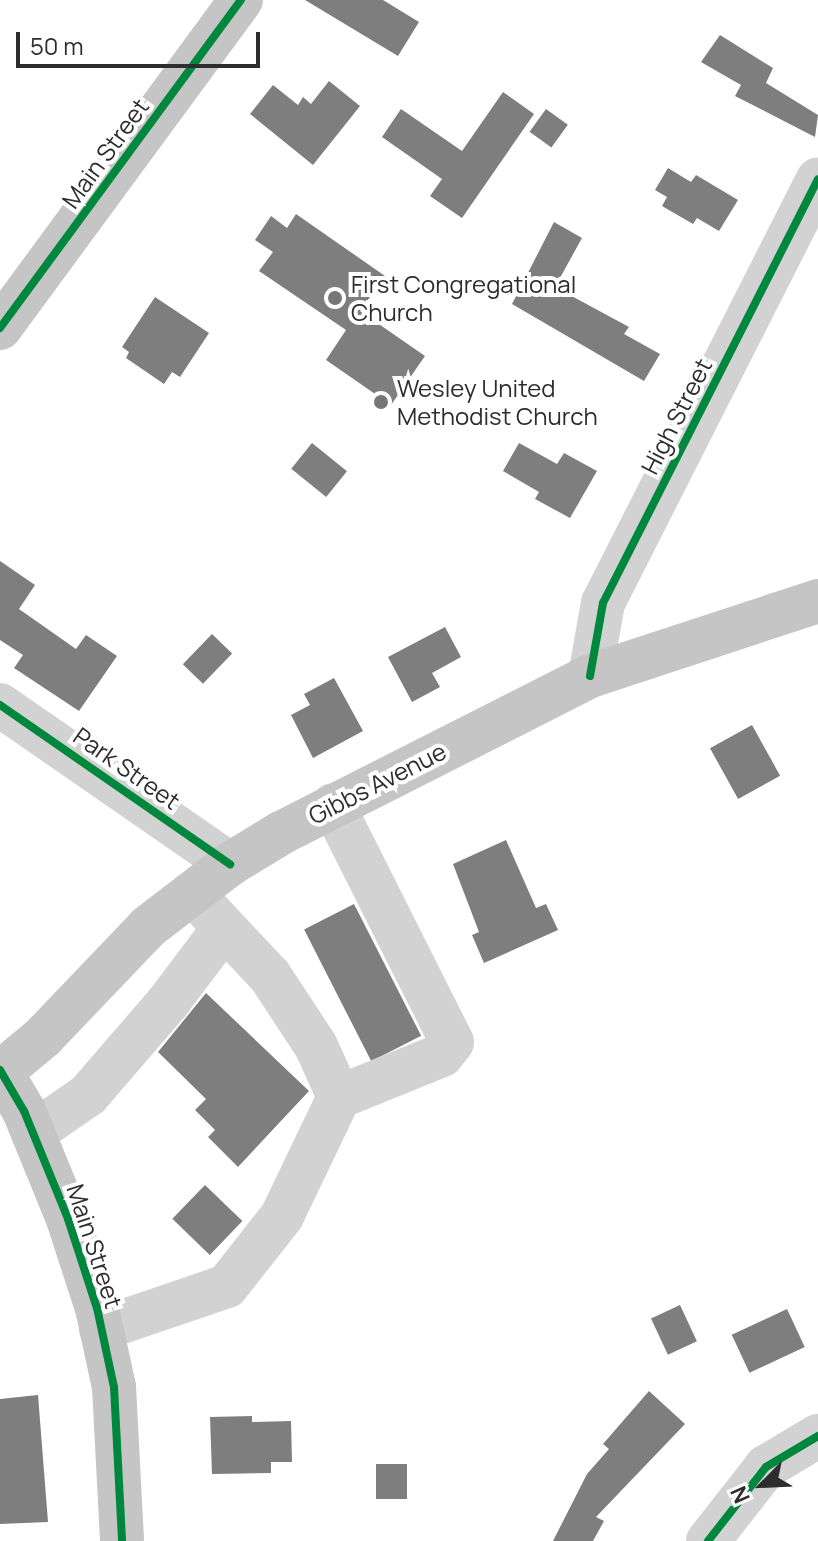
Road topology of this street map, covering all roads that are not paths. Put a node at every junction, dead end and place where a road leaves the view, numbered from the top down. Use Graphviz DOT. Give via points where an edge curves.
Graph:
graph roads {
  1 [pos="241,0"];
  2 [pos="818,180"];
  3 [pos="0,328"];
  4 [pos="818,601"];
  5 [pos="590,676"];
  6 [pos="0,705"];
  7 [pos="333,805"];
  8 [pos="230,864"];
  9 [pos="192,893"];
  10 [pos="224,928"];
  11 [pos="1,1071"];
  12 [pos="339,1097"];
  13 [pos="33,1133"];
  14 [pos="101,1329"];
  15 [pos="818,1436"];
  16 [pos="122,1541"];
  17 [pos="708,1541"];
  1 -- 3 [label="main road, Main Street"];
  2 -- 5 [label="street, High Street" via="603,603"];
  4 -- 5 [label="main road, Gibbs Avenue"];
  5 -- 7 [label="main road, Gibbs Avenue"];
  6 -- 8 [label="street, Park Street"];
  7 -- 8 [label="main road, Gibbs Avenue"];
  7 -- 12 [label="street" via="452,1042 442,1055"];
  8 -- 9 [label="main road, Gibbs Avenue"];
  9 -- 10 [label="street"];
  9 -- 11 [label="main road, Gibbs Avenue" via="138,937 43,1037"];
  10 -- 12 [label="street" via="270,976 316,1046"];
  10 -- 13 [label="street" via="88,1095"];
  11 -- 13 [label="main road, Main Street"];
  12 -- 14 [label="street" via="282,1216 227,1286"];
  13 -- 14 [label="main road, Main Street" via="68,1219"];
  14 -- 16 [label="main road, Main Street" via="114,1387"];
  15 -- 17 [label="street" via="766,1467"];
}
